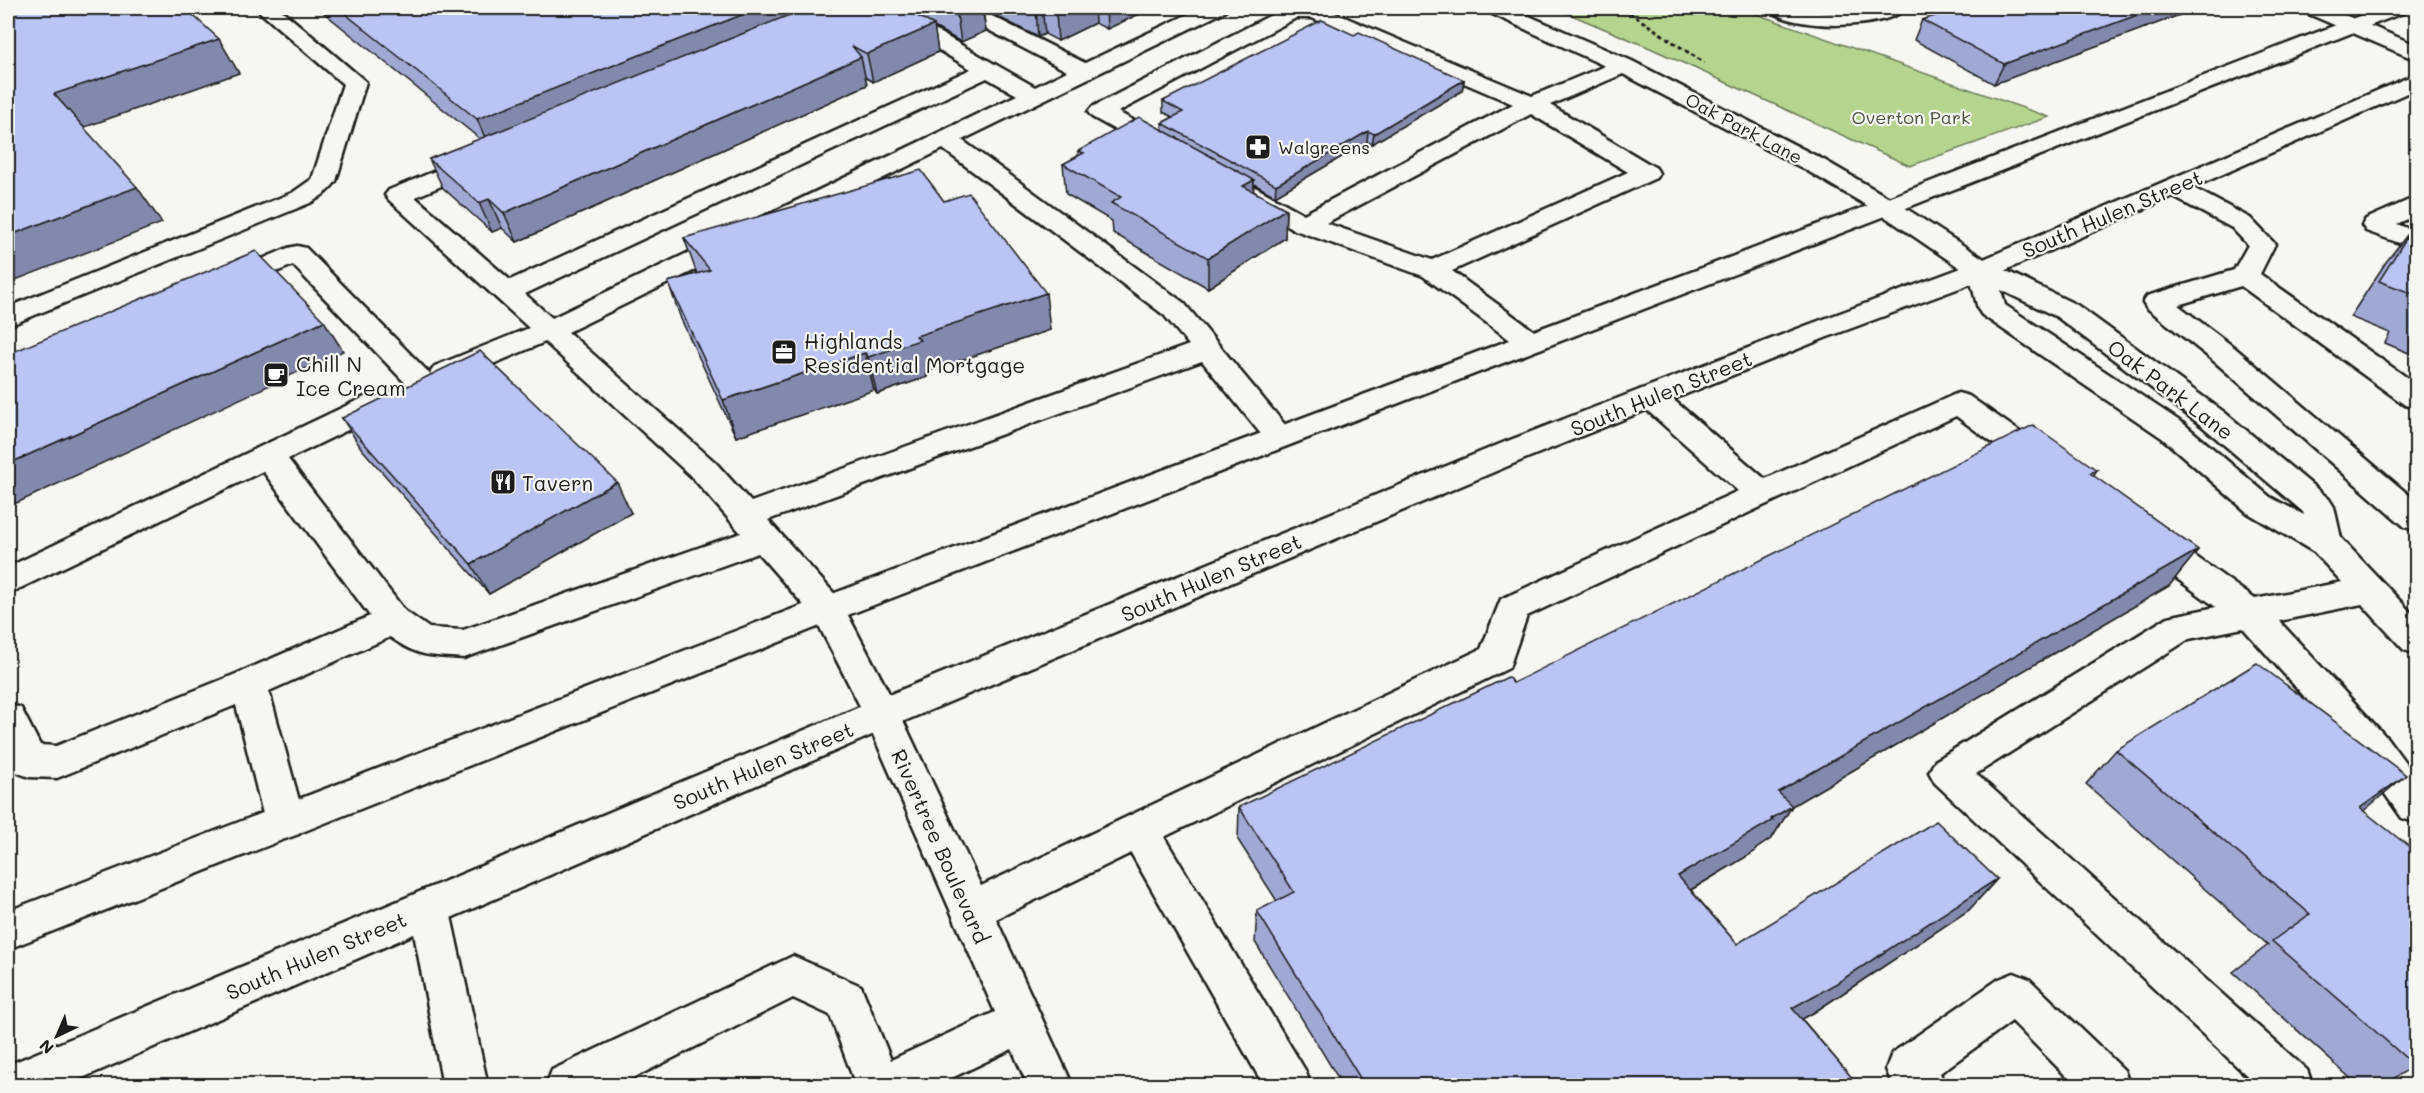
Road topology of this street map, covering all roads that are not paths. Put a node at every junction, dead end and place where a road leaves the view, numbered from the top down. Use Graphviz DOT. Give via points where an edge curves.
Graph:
graph roads {
  1 [pos="267,8"];
  2 [pos="881,8"];
  3 [pos="961,8"];
  4 [pos="1217,8"];
  5 [pos="1495,8"];
  6 [pos="1780,8"];
  7 [pos="1894,8"];
  8 [pos="2311,8"];
  9 [pos="2398,8"];
  10 [pos="1287,10"];
  11 [pos="2353,26"];
  12 [pos="2416,53"];
  13 [pos="1624,66"];
  14 [pos="988,69"];
  15 [pos="1084,71"];
  16 [pos="2416,81"];
  17 [pos="1033,95"];
  18 [pos="1532,104"];
  19 [pos="943,138"];
  20 [pos="496,154"];
  21 [pos="1182,157"];
  22 [pos="1223,180"];
  23 [pos="2173,187"];
  24 [pos="2416,205"];
  25 [pos="1887,207"];
  26 [pos="1304,224"];
  27 [pos="2416,241"];
  28 [pos="1433,270"];
  29 [pos="1982,270"];
  30 [pos="2245,276"];
  31 [pos="212,291"];
  32 [pos="507,292"];
  33 [pos="8,317"];
  34 [pos="549,330"];
  35 [pos="1531,342"];
  36 [pos="1207,349"];
  37 [pos="422,383"];
  38 [pos="1651,397"];
  39 [pos="2416,398"];
  40 [pos="1280,437"];
  41 [pos="269,456"];
  42 [pos="2068,482"];
  43 [pos="1761,494"];
  44 [pos="2416,519"];
  45 [pos="2126,524"];
  46 [pos="754,527"];
  47 [pos="2326,543"];
  48 [pos="8,582"];
  49 [pos="2370,590"];
  50 [pos="828,609"];
  51 [pos="2251,614"];
  52 [pos="393,621"];
  53 [pos="2416,639"];
  54 [pos="249,684"];
  55 [pos="882,714"];
  56 [pos="8,718"];
  57 [pos="2416,806"];
  58 [pos="285,822"];
  59 [pos="1139,830"];
  60 [pos="429,907"];
  61 [pos="970,911"];
  62 [pos="8,930"];
  63 [pos="1021,1022"];
  64 [pos="11,1086"];
  65 [pos="466,1086"];
  66 [pos="568,1086"];
  67 [pos="879,1086"];
  68 [pos="885,1086"];
  69 [pos="1051,1086"];
  70 [pos="1288,1086"];
  71 [pos="1923,1086"];
  72 [pos="2108,1086"];
  73 [pos="2291,1086"];
  1 -- 33 [label="main road" via="355,82 324,182 301,198"];
  2 -- 14 [label="main road"];
  3 -- 15 [label="main road"];
  4 -- 15 [label="main road"];
  5 -- 13 [label="main road, Oak Park Lane"];
  6 -- 7 [label="main road" via="1831,21 1852,20"];
  8 -- 11 [label="main road"];
  9 -- 11 [label="main road"];
  10 -- 18 [label="main road" via="1315,12"];
  10 -- 21 [label="main road" via="1100,112"];
  11 -- 12 [label="main road"];
  11 -- 25 [label="main road"];
  13 -- 18 [label="main road"];
  13 -- 25 [label="main road, Oak Park Lane"];
  14 -- 17 [label="main road"];
  14 -- 32 [label="main road"];
  15 -- 17 [label="main road"];
  16 -- 23 [label="main road, South Hulen Street"];
  17 -- 19 [label="main road"];
  18 -- 26 [label="main road"];
  18 -- 28 [label="main road" via="1647,173"];
  19 -- 34 [label="main road"];
  19 -- 36 [label="main road" via="1174,309"];
  20 -- 32 [label="main road, Rivertree Boulevard" via="398,195"];
  22 -- 26 [label="main road"];
  23 -- 29 [label="main road, South Hulen Street"];
  23 -- 30 [label="main road" via="2241,223 2262,244"];
  24 -- 27 [label="main road" via="2374,225"];
  25 -- 29 [label="main road, Oak Park Lane"];
  25 -- 35 [label="main road"];
  26 -- 28 [label="main road"];
  28 -- 35 [label="main road"];
  29 -- 38 [label="main road, South Hulen Street"];
  29 -- 47 [label="main road, Oak Park Lane" via="1992,309 2173,431 2259,505"];
  29 -- 47 [label="main road, Oak Park Lane" via="2067,311 2213,419 2318,507"];
  30 -- 39 [label="main road"];
  30 -- 44 [label="main road" via="2157,302 2225,355"];
  31 -- 37 [label="main road" via="297,254"];
  32 -- 34 [label="main road, Rivertree Boulevard"];
  34 -- 37 [label="main road"];
  34 -- 46 [label="main road, Rivertree Boulevard" via="704,470"];
  35 -- 40 [label="main road"];
  36 -- 40 [label="main road"];
  36 -- 46 [label="main road"];
  37 -- 41 [label="main road"];
  38 -- 43 [label="main road"];
  38 -- 55 [label="main road, South Hulen Street"];
  40 -- 50 [label="main road"];
  41 -- 48 [label="main road"];
  41 -- 52 [label="main road"];
  42 -- 43 [label="main road" via="1958,403"];
  43 -- 59 [label="main road" via="1513,608 1496,658"];
  45 -- 51 [label="main road"];
  46 -- 50 [label="main road, Rivertree Boulevard"];
  46 -- 52 [label="main road" via="464,644 422,641"];
  47 -- 49 [label="main road, Oak Park Lane"];
  49 -- 51 [label="main road"];
  49 -- 53 [label="main road, Oak Park Lane"];
  50 -- 55 [label="main road, Rivertree Boulevard"];
  50 -- 58 [label="main road"];
  51 -- 57 [label="main road" via="2374,749"];
  51 -- 73 [label="main road" via="2180,627 1948,772"];
  52 -- 54 [label="main road"];
  54 -- 56 [label="main road" via="57,762 29,761"];
  54 -- 58 [label="main road"];
  55 -- 60 [label="main road, South Hulen Street"];
  55 -- 61 [label="main road, Rivertree Boulevard"];
  58 -- 62 [label="main road"];
  59 -- 61 [label="main road"];
  59 -- 70 [label="main road"];
  60 -- 64 [label="main road, South Hulen Street"];
  60 -- 65 [label="main road"];
  61 -- 63 [label="main road, Rivertree Boulevard"];
  63 -- 68 [label="main road"];
  63 -- 69 [label="main road, Rivertree Boulevard"];
  66 -- 67 [label="main road" via="793,976 846,1001"];
  71 -- 72 [label="main road" via="1908,1069 2014,994"];
}
